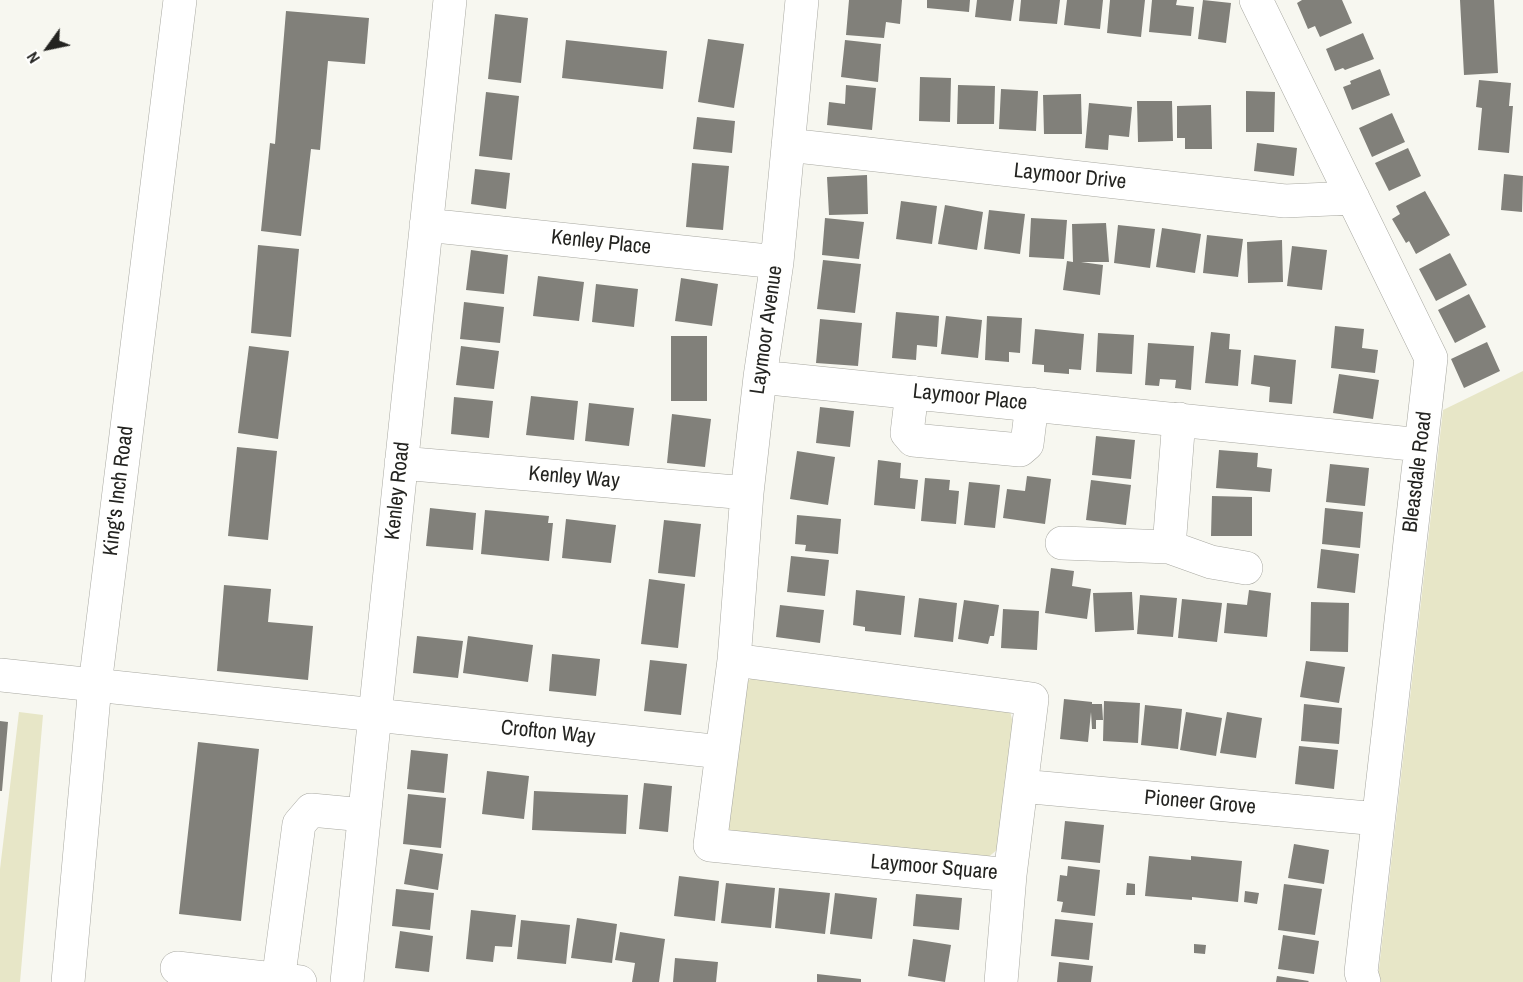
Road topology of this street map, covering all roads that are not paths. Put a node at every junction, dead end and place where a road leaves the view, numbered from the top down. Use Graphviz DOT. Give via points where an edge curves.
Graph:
graph roads {
  1 [pos="179,0"];
  2 [pos="450,0"];
  3 [pos="802,0"];
  4 [pos="1256,0"];
  5 [pos="788,145"];
  6 [pos="1353,198"];
  7 [pos="426,225"];
  8 [pos="777,262"];
  9 [pos="760,377"];
  10 [pos="912,392"];
  11 [pos="1032,404"];
  12 [pos="1179,419"];
  13 [pos="1421,445"];
  14 [pos="401,463"];
  15 [pos="747,493"];
  16 [pos="1062,543"];
  17 [pos="1169,547"];
  18 [pos="1246,568"];
  19 [pos="734,660"];
  20 [pos="0,675"];
  21 [pos="95,685"];
  22 [pos="375,714"];
  23 [pos="722,752"];
  24 [pos="1021,786"];
  25 [pos="364,815"];
  26 [pos="1378,819"];
  27 [pos="1010,875"];
  28 [pos="177,968"];
  29 [pos="286,981"];
  30 [pos="68,982"];
  31 [pos="347,982"];
  32 [pos="1001,982"];
  33 [pos="1364,982"];
  1 -- 21 [label="street, King's Inch Road"];
  2 -- 7 [label="street, Kenley Road"];
  3 -- 5 [label="street, Laymoor Avenue"];
  4 -- 6 [label="street, Bleasdale Road"];
  5 -- 6 [label="street, Laymoor Drive" via="1285,201"];
  5 -- 8 [label="street, Laymoor Avenue"];
  6 -- 13 [label="street, Bleasdale Road" via="1431,358"];
  7 -- 8 [label="street, Kenley Place"];
  7 -- 14 [label="street, Kenley Road"];
  8 -- 9 [label="street, Laymoor Avenue"];
  9 -- 10 [label="street, Laymoor Place"];
  9 -- 15 [label="street, Laymoor Avenue"];
  10 -- 11 [label="street, Laymoor Place"];
  10 -- 11 [label="street" via="907,433 913,440 1020,450 1027,444"];
  11 -- 12 [label="street, Laymoor Place"];
  12 -- 13 [label="street, Laymoor Place"];
  12 -- 17 [label="street"];
  13 -- 26 [label="street, Bleasdale Road"];
  14 -- 15 [label="street, Kenley Way"];
  14 -- 22 [label="street, Kenley Road"];
  15 -- 19 [label="street, Laymoor Avenue"];
  16 -- 17 [label="street"];
  17 -- 18 [label="street" via="1211,562"];
  19 -- 23 [label="street, Laymoor Square"];
  19 -- 24 [label="street, Laymoor Square" via="1032,699"];
  20 -- 21 [label="street, Crofton Way"];
  21 -- 22 [label="street, Crofton Way"];
  21 -- 30 [label="street, King's Inch Road"];
  22 -- 23 [label="street, Crofton Way"];
  22 -- 25 [label="street, Kenley Road"];
  23 -- 27 [label="street, Laymoor Square" via="710,845"];
  24 -- 26 [label="street, Pioneer Grove"];
  24 -- 27 [label="street, Laymoor Square"];
  25 -- 29 [label="street" via="311,810 299,824"];
  25 -- 31 [label="street, Kenley Road"];
  26 -- 33 [label="street, Bleasdale Road" via="1361,972"];
  27 -- 32 [label="street"];
  28 -- 29 [label="street"];
}
